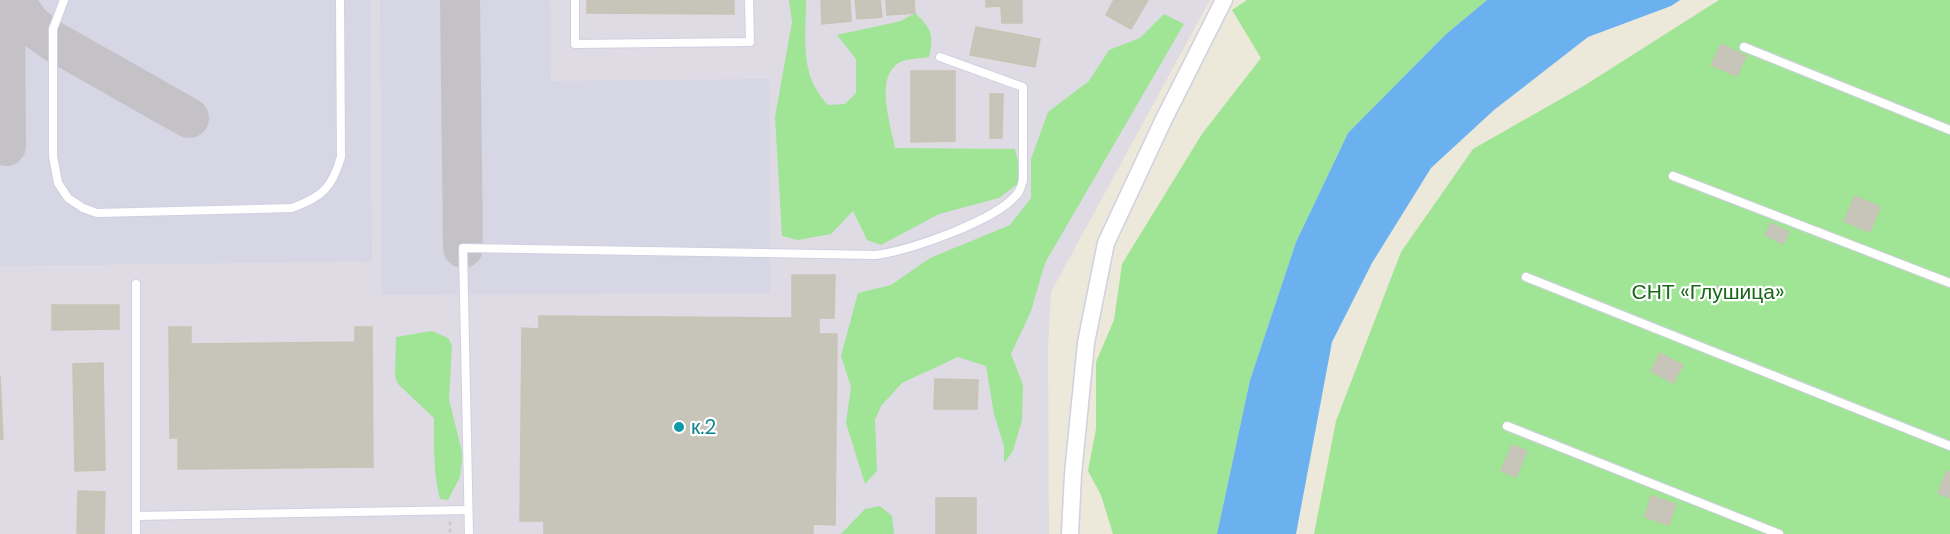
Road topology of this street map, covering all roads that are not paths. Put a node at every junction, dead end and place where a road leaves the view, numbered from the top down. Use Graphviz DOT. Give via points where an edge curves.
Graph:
graph roads {
  1 [pos="64,0"];
  2 [pos="340,0"];
  3 [pos="575,0"];
  4 [pos="749,0"];
  5 [pos="1224,0"];
  6 [pos="1744,47"];
  7 [pos="940,57"];
  8 [pos="1950,130"];
  9 [pos="1673,176"];
  10 [pos="1526,277"];
  11 [pos="1950,283"];
  12 [pos="136,284"];
  13 [pos="1507,426"];
  14 [pos="1950,446"];
  15 [pos="468,510"];
  16 [pos="136,516"];
  17 [pos="136,534"];
  18 [pos="469,534"];
  19 [pos="1070,534"];
  20 [pos="1779,534"];
  1 -- 2 [label="lane" via="53,29 53,156 58,183 68,198 97,213 292,208 313,201 336,175 341,157"];
  3 -- 4 [label="lane" via="575,44 587,44 750,42"];
  5 -- 19 [label="street" via="1106,243 1086,343"];
  6 -- 8 [label="lane"];
  7 -- 15 [label="lane" via="1023,87 1023,180 1018,193 993,213 933,239 876,255 463,248"];
  9 -- 11 [label="lane"];
  10 -- 14 [label="lane"];
  12 -- 16 [label="lane"];
  13 -- 20 [label="lane"];
  15 -- 16 [label="lane"];
  15 -- 18 [label="lane"];
  16 -- 17 [label="lane"];
}
